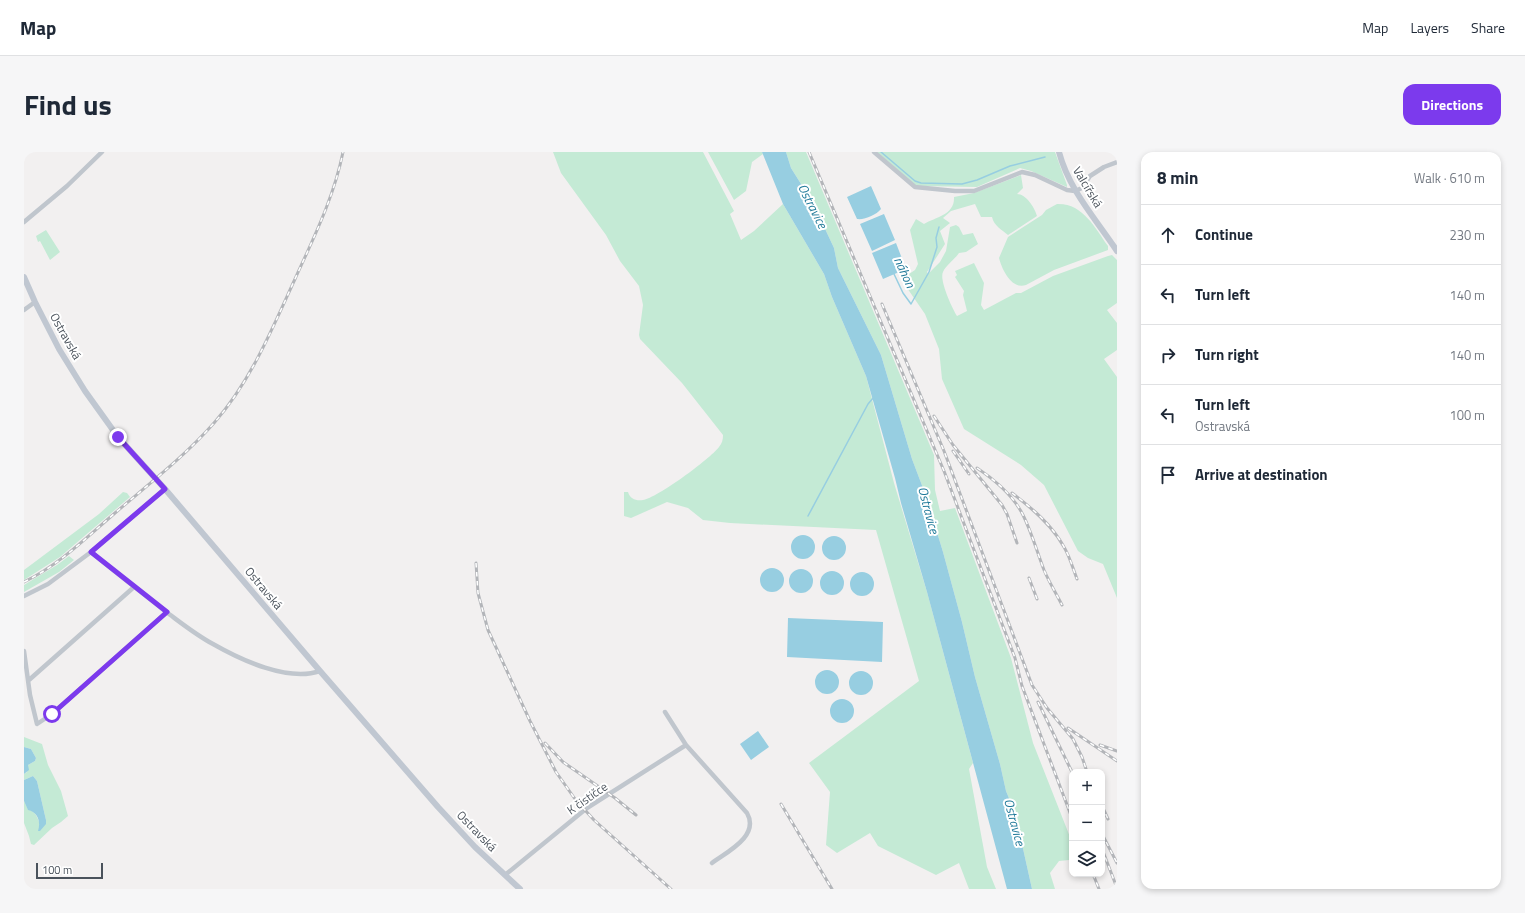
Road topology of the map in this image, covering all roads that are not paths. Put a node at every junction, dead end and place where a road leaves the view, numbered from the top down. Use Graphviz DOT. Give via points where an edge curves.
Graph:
graph roads {
  1 [pos="102,152"];
  2 [pos="874,152"];
  3 [pos="1059,152"];
  4 [pos="1117,162"];
  5 [pos="1075,191"];
  6 [pos="24,222"];
  7 [pos="1117,251"];
  8 [pos="24,277"];
  9 [pos="35,302"];
  10 [pos="24,310"];
  11 [pos="165,489"];
  12 [pos="91,552"];
  13 [pos="134,587"];
  14 [pos="24,596"];
  15 [pos="167,612"];
  16 [pos="24,652"];
  17 [pos="320,671"];
  18 [pos="29,680"];
  19 [pos="665,712"];
  20 [pos="686,745"];
  21 [pos="712,863"];
  22 [pos="505,875"];
  23 [pos="520,889"];
  1 -- 6 [label="street"];
  2 -- 5 [label="street" via="917,188 974,191 1022,172 1035,175 1066,190"];
  3 -- 5 [label="street, Valcířská"];
  4 -- 5 [label="street" via="1104,166 1090,176 1082,188"];
  5 -- 7 [label="street, Valcířská"];
  8 -- 9 [label="street, Ostravská"];
  9 -- 10 [label="street"];
  9 -- 11 [label="street, Ostravská" via="59,349 85,391 118,437"];
  11 -- 12 [label="street"];
  11 -- 17 [label="street, Ostravská"];
  12 -- 13 [label="street"];
  12 -- 14 [label="street" via="48,584"];
  13 -- 15 [label="street"];
  13 -- 18 [label="street"];
  15 -- 17 [label="street" via="211,643 260,665 294,674"];
  15 -- 18 [label="street" via="37,724"];
  16 -- 18 [label="street"];
  17 -- 22 [label="street, Ostravská" via="438,807"];
  19 -- 20 [label="street"];
  20 -- 21 [label="street" via="749,818 748,831 744,838"];
  20 -- 22 [label="street, K čističce" via="587,808"];
  22 -- 23 [label="street, Ostravská"];
}
